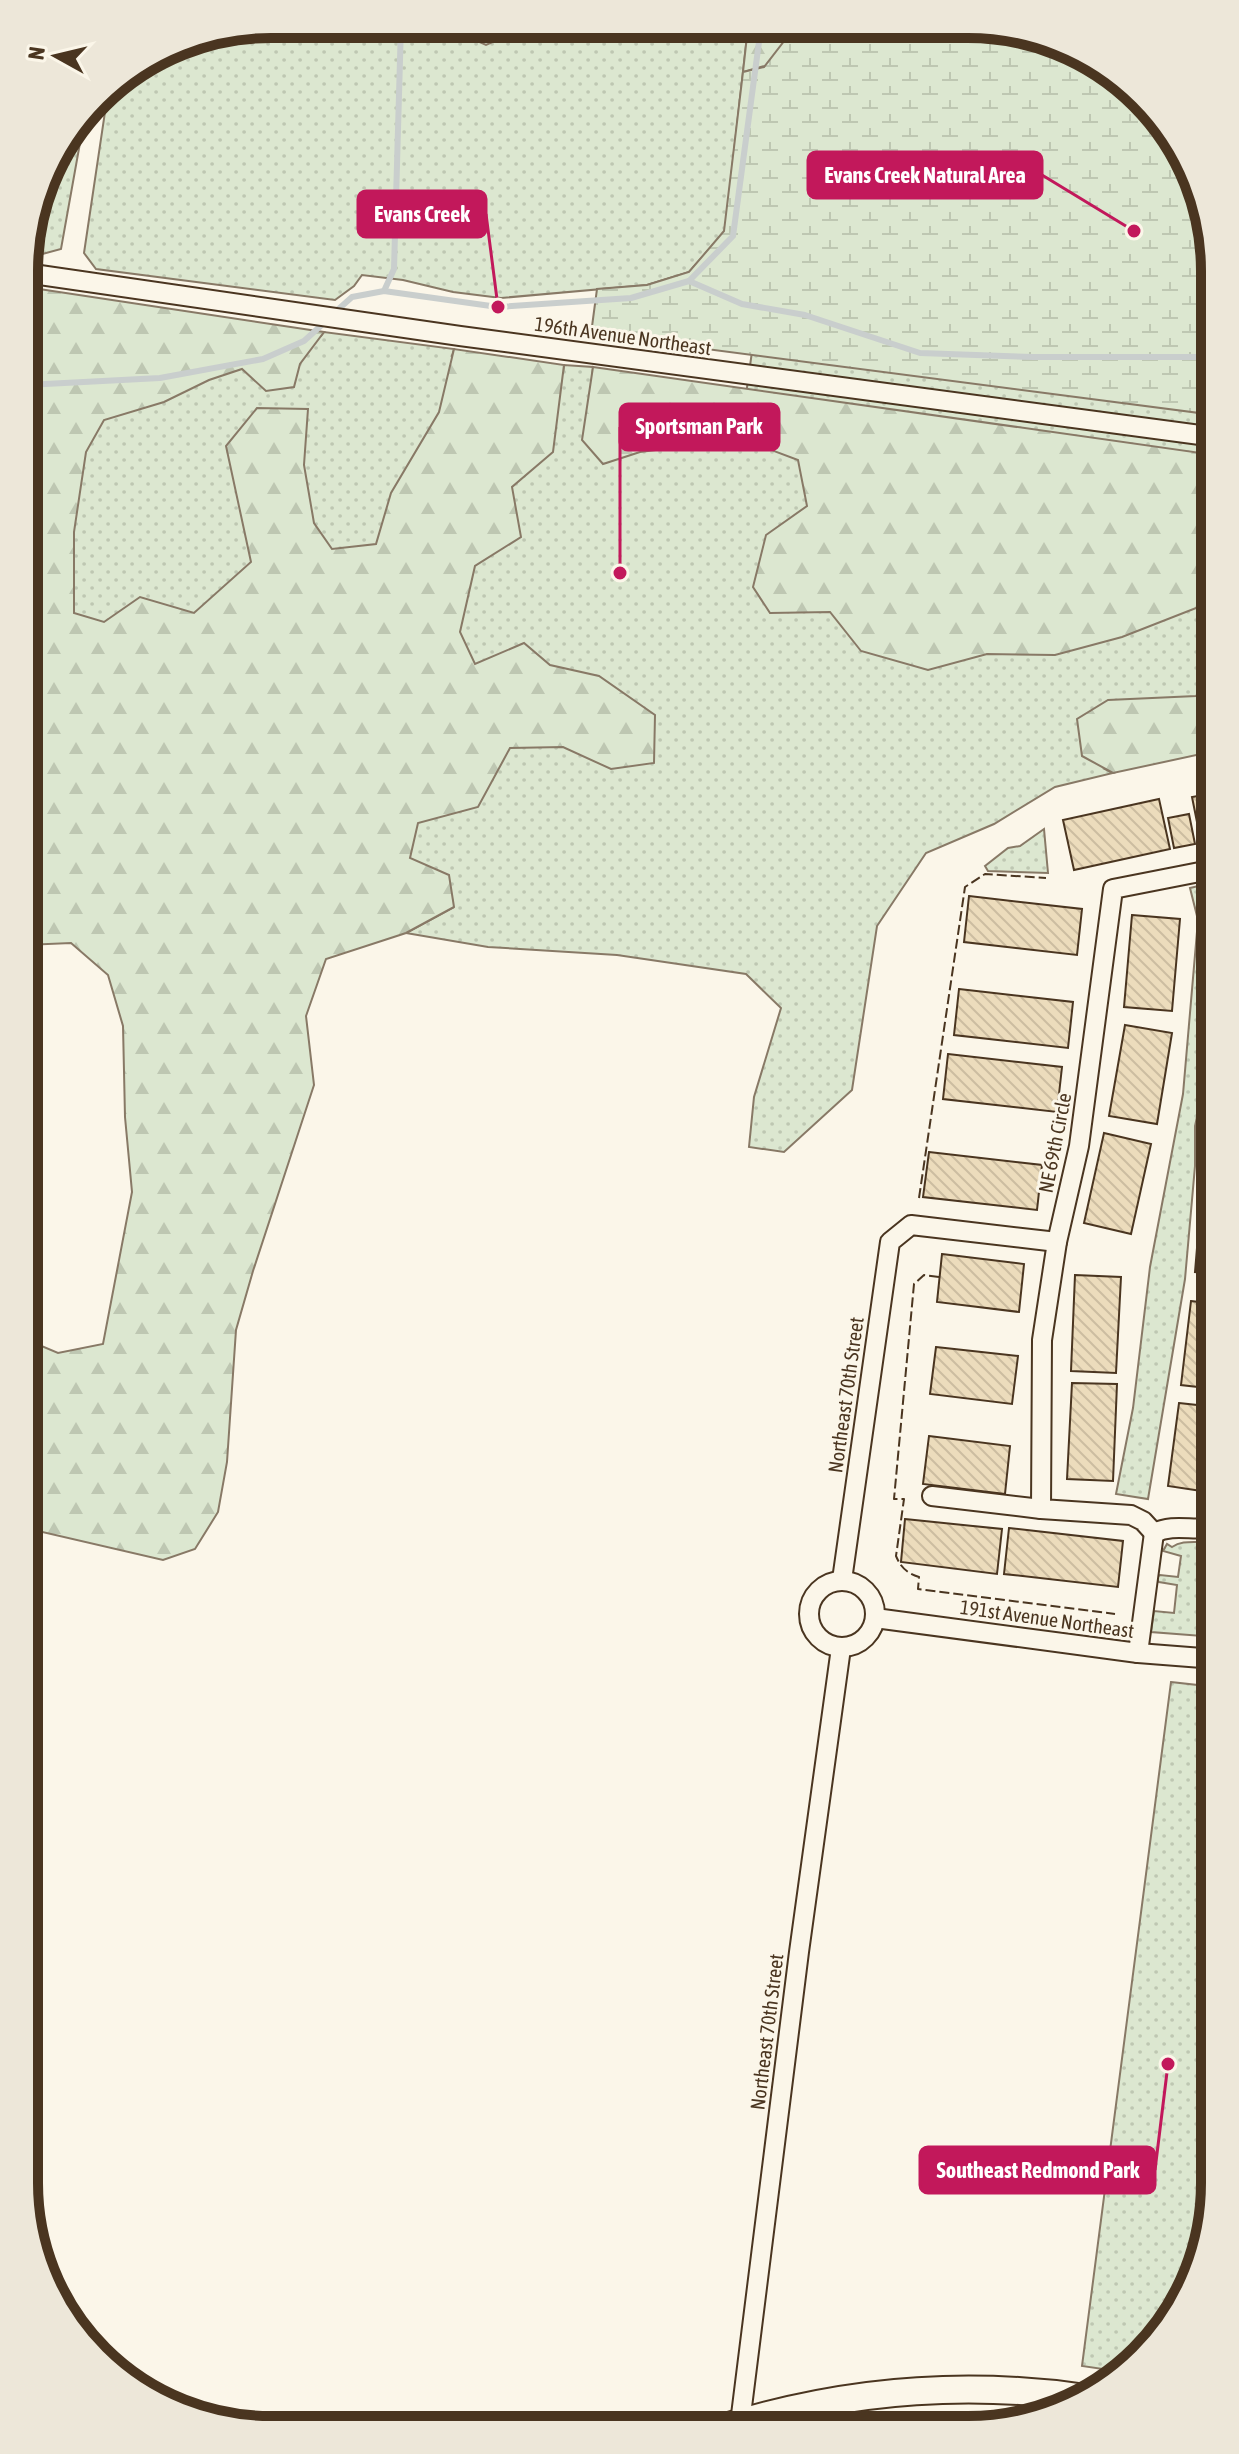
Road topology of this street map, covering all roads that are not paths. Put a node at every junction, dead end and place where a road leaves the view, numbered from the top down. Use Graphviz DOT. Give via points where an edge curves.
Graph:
graph roads {
  1 [pos="38,275"];
  2 [pos="1201,435"];
  3 [pos="1201,872"];
  4 [pos="1057,1242"];
  5 [pos="932,1496"];
  6 [pos="1041,1509"];
  7 [pos="1201,1530"];
  8 [pos="1154,1533"];
  9 [pos="842,1580"];
  10 [pos="875,1618"];
  11 [pos="841,1648"];
  12 [pos="1138,1653"];
  13 [pos="1201,1658"];
  14 [pos="1062,2396"];
  15 [pos="731,2416"];
  16 [pos="778,2416"];
  1 -- 2 [label="street, 196th Avenue Northeast"];
  3 -- 4 [label="street, NE 69th Circle" via="1113,889 1079,1146"];
  4 -- 6 [label="street, NE 69th Circle" via="1042,1340"];
  4 -- 9 [label="street, Northeast 70th Street" via="910,1225 890,1242"];
  5 -- 6 [label="street"];
  6 -- 8 [label="street" via="1131,1515"];
  7 -- 8 [label="street" via="1174,1527"];
  8 -- 12 [label="street"];
  9 -- 10 [label="street" via="867,1592"];
  9 -- 11 [label="street" via="824,1585 808,1609 816,1636"];
  10 -- 11 [label="street" via="864,1640"];
  10 -- 12 [label="street, 191st Avenue Northeast"];
  11 -- 15 [label="street, Northeast 70th Street"];
  12 -- 13 [label="street, 191st Avenue Northeast"];
  14 -- 16 [label="street" via="979,2388 899,2391"];
}
